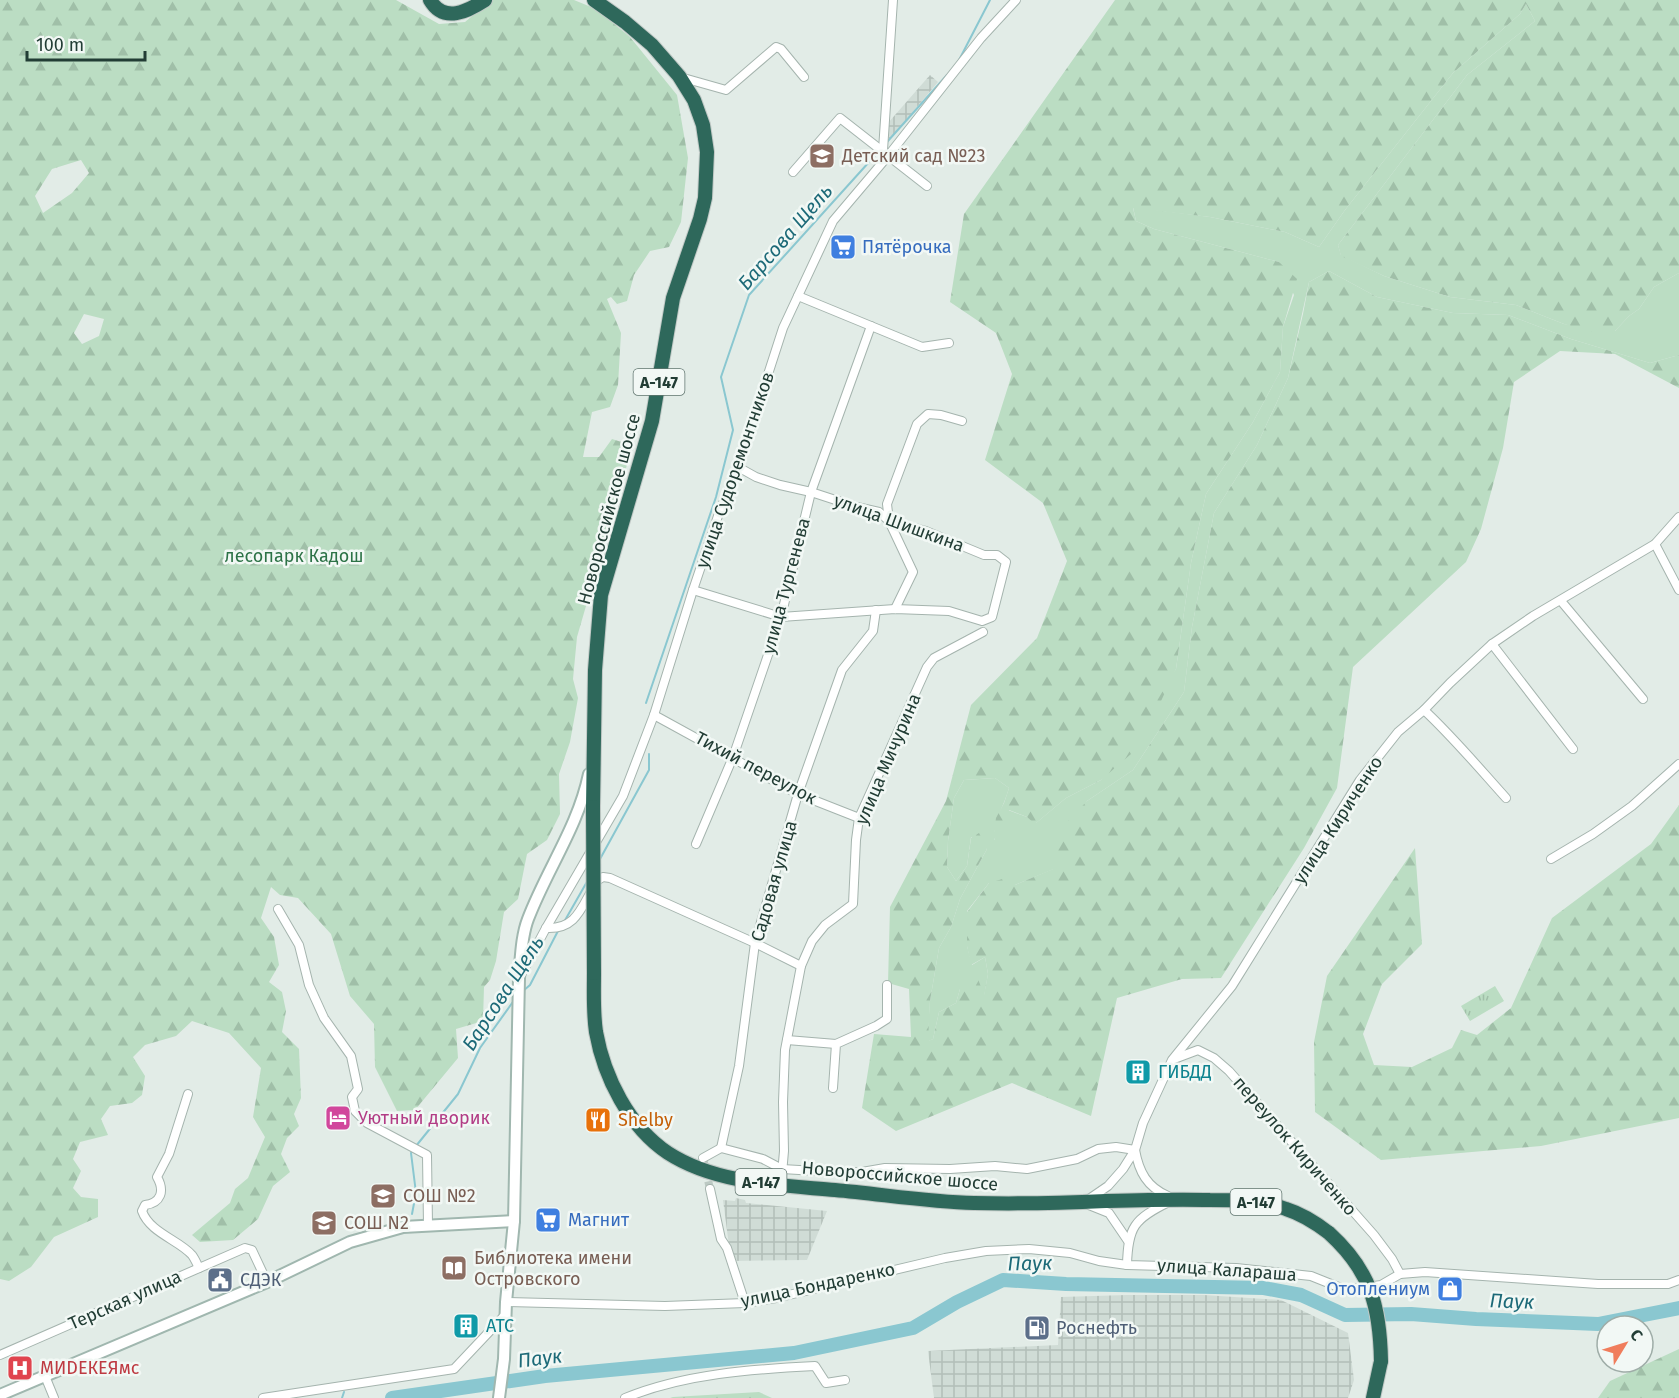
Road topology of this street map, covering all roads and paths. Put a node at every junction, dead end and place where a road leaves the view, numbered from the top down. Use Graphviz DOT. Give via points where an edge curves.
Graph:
graph roads {
  1 [pos="430,0"];
  2 [pos="485,0"];
  3 [pos="594,0"];
  4 [pos="893,0"];
  5 [pos="1016,0"];
  6 [pos="679,76"];
  7 [pos="804,77"];
  8 [pos="886,153"];
  9 [pos="793,172"];
  10 [pos="927,186"];
  11 [pos="798,296"];
  12 [pos="871,326"];
  13 [pos="949,343"];
  14 [pos="962,421"];
  15 [pos="738,467"];
  16 [pos="811,492"];
  17 [pos="1679,517"];
  18 [pos="889,521"];
  19 [pos="1655,544"];
  20 [pos="693,590"];
  21 [pos="1679,590"];
  22 [pos="1561,601"];
  23 [pos="895,609"];
  24 [pos="876,610"];
  25 [pos="781,617"];
  26 [pos="983,632"];
  27 [pos="1492,644"];
  28 [pos="1643,699"];
  29 [pos="1424,710"];
  30 [pos="654,715"];
  31 [pos="1573,749"];
  32 [pos="593,756"];
  33 [pos="733,757"];
  34 [pos="1679,764"];
  35 [pos="798,794"];
  36 [pos="1506,798"];
  37 [pos="859,818"];
  38 [pos="696,844"];
  39 [pos="1551,859"];
  40 [pos="278,909"];
  41 [pos="546,928"];
  42 [pos="755,943"];
  43 [pos="801,966"];
  44 [pos="519,981"];
  45 [pos="888,985"];
  46 [pos="787,1040"];
  47 [pos="836,1044"];
  48 [pos="1172,1060"];
  49 [pos="833,1088"];
  50 [pos="188,1094"];
  51 [pos="721,1148"];
  52 [pos="1135,1150"];
  53 [pos="703,1158"];
  54 [pos="782,1169"];
  55 [pos="782,1185"];
  56 [pos="710,1189"];
  57 [pos="1175,1199"];
  58 [pos="1082,1202"];
  59 [pos="514,1221"];
  60 [pos="428,1225"];
  61 [pos="1128,1240"];
  62 [pos="1127,1265"];
  63 [pos="200,1268"];
  64 [pos="1400,1274"];
  65 [pos="1679,1280"];
  66 [pos="267,1281"];
  67 [pos="506,1302"];
  68 [pos="745,1303"];
  69 [pos="505,1315"];
  70 [pos="0,1355"];
  71 [pos="45,1376"];
  72 [pos="845,1380"];
  73 [pos="0,1395"];
  74 [pos="54,1398"];
  75 [pos="263,1398"];
  76 [pos="499,1398"];
  77 [pos="625,1398"];
  78 [pos="1373,1398"];
  1 -- 2 [label="highway" via="443,12 453,14"];
  3 -- 6 [label="highway, Новороссийское шоссе / А-147" via="652,45"];
  4 -- 8 [label="street"];
  5 -- 8 [label="street, улица Судоремонтников"];
  6 -- 7 [label="street" via="726,90 776,47 782,49"];
  6 -- 32 [label="highway, Новороссийское шоссе / А-147" via="704,125 705,198 673,298 652,421 600,595"];
  8 -- 9 [label="street" via="840,118"];
  8 -- 10 [label="street"];
  8 -- 11 [label="street, улица Судоремонтников" via="834,221"];
  11 -- 12 [label="street"];
  11 -- 15 [label="street, улица Судоремонтников" via="783,328"];
  12 -- 13 [label="street" via="922,347"];
  12 -- 16 [label="street, улица Тургенева"];
  14 -- 18 [label="street" via="928,414 917,423 887,504"];
  15 -- 16 [label="street, улица Шишкина" via="756,477"];
  15 -- 20 [label="street, улица Судоремонтников"];
  16 -- 18 [label="street, улица Шишкина" via="879,512"];
  16 -- 25 [label="street, улица Тургенева"];
  17 -- 19 [label="street, улица Кириченко"];
  18 -- 23 [label="street" via="913,572"];
  18 -- 23 [label="street, улица Шишкина" via="926,531 984,555 997,555 1006,562 992,617 982,621 948,611"];
  19 -- 21 [label="street"];
  19 -- 22 [label="street, улица Кириченко"];
  20 -- 25 [label="street"];
  20 -- 30 [label="street, улица Судоремонтников"];
  22 -- 27 [label="street, улица Кириченко"];
  22 -- 28 [label="street"];
  23 -- 24 [label="street"];
  24 -- 25 [label="street"];
  24 -- 35 [label="street, Садовая улица" via="873,631 842,670"];
  25 -- 33 [label="street, улица Тургенева"];
  26 -- 37 [label="street, улица Мичурина" via="934,658 927,667"];
  27 -- 29 [label="street, улица Кириченко"];
  27 -- 31 [label="street"];
  29 -- 36 [label="street"];
  29 -- 48 [label="street, улица Кириченко" via="1398,732 1360,780 1232,986"];
  30 -- 33 [label="street, Тихий переулок"];
  30 -- 41 [label="street, улица Судоремонтников" via="623,796"];
  32 -- 44 [label="main road, Новороссийское шоссе" via="584,797 527,921"];
  32 -- 55 [label="highway, Новороссийское шоссе / А-147, bridge" via="596,1030 614,1089 643,1131 667,1152 688,1164 736,1178"];
  33 -- 35 [label="street, Тихий переулок"];
  33 -- 38 [label="street, улица Тургенева"];
  34 -- 39 [label="street" via="1632,806"];
  35 -- 37 [label="street, Тихий переулок"];
  35 -- 42 [label="street, Садовая улица"];
  37 -- 43 [label="street, улица Мичурина" via="853,904 825,925 812,941"];
  40 -- 60 [label="street" via="299,945 309,985 324,1018 351,1056 358,1089 352,1097 355,1111 367,1123 427,1155"];
  41 -- 42 [label="street" via="569,925 603,877"];
  41 -- 44 [label="street, улица Судоремонтников"];
  42 -- 43 [label="street"];
  42 -- 51 [label="street, Садовая улица" via="739,1066"];
  43 -- 46 [label="street, улица Мичурина"];
  44 -- 59 [label="main road, Новороссийское шоссе"];
  45 -- 47 [label="street" via="886,1019"];
  46 -- 47 [label="street"];
  46 -- 54 [label="street, улица Мичурина"];
  47 -- 49 [label="street"];
  48 -- 52 [label="street, улица Кириченко"];
  48 -- 64 [label="street, переулок Кириченко" via="1198,1050 1229,1071 1374,1235"];
  50 -- 63 [label="street" via="169,1154 157,1177 160,1198 145,1205 142,1211 157,1230 192,1255"];
  51 -- 53 [label="street"];
  51 -- 54 [label="street" via="763,1159"];
  52 -- 54 [label="street" via="1098,1149 1077,1159 1027,1169"];
  52 -- 57 [label="street" via="1144,1179"];
  52 -- 58 [label="street, улица Кириченко" via="1108,1186"];
  54 -- 55 [label="street, улица Мичурина"];
  55 -- 58 [label="highway, Новороссийское шоссе / А-147" via="972,1203"];
  56 -- 68 [label="street" via="721,1239"];
  57 -- 58 [label="highway, Новороссийское шоссе / А-147"];
  57 -- 61 [label="street" via="1141,1218"];
  57 -- 78 [label="highway, Новороссийское шоссе / А-147, bridge" via="1257,1202 1302,1215 1329,1233 1365,1277 1380,1321 1381,1361"];
  58 -- 61 [label="street" via="1109,1213"];
  59 -- 60 [label="main road"];
  59 -- 67 [label="main road, Новороссийское шоссе"];
  60 -- 66 [label="main road" via="393,1229 350,1242"];
  61 -- 62 [label="street"];
  62 -- 64 [label="street, улица Калараша" via="1236,1268 1311,1276 1346,1290 1381,1285"];
  62 -- 68 [label="street, улица Бондаренко" via="1043,1250 987,1251"];
  63 -- 66 [label="street, Терская улица" via="245,1248 252,1250"];
  63 -- 70 [label="street, Терская улица"];
  64 -- 65 [label="street, улица Калараша" via="1425,1272 1628,1285"];
  66 -- 71 [label="main road"];
  67 -- 68 [label="street, улица Бондаренко" via="665,1306"];
  67 -- 69 [label="main road, Новороссийское шоссе"];
  69 -- 75 [label="street" via="454,1369"];
  69 -- 76 [label="main road, Новороссийское шоссе"];
  71 -- 73 [label="main road"];
  71 -- 74 [label="street"];
  72 -- 77 [label="street" via="826,1383 815,1366 777,1368 648,1388"];
}
